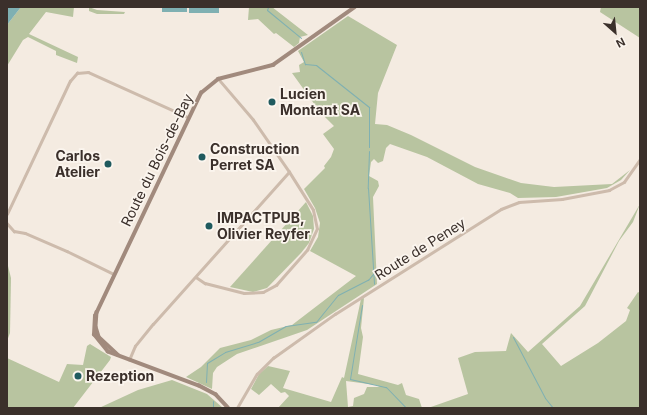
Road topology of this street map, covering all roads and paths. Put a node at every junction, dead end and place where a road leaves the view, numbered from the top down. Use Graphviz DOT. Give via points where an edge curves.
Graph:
graph roads {
  1 [pos="355,7"];
  2 [pos="218,79"];
  3 [pos="188,117"];
  4 [pos="640,158"];
  5 [pos="289,172"];
  6 [pos="7,214"];
  7 [pos="7,223"];
  8 [pos="114,274"];
  9 [pos="196,277"];
  10 [pos="129,360"];
  11 [pos="228,408"];
  12 [pos="237,408"];
  1 -- 2 [label="main road, Route du Bois-de-Bay" via="273,65"];
  2 -- 3 [label="main road, Route du Bois-de-Bay" via="201,93"];
  2 -- 5 [label="street" via="253,120"];
  3 -- 6 [label="street" via="88,72 76,73"];
  3 -- 8 [label="main road, Route du Bois-de-Bay"];
  4 -- 12 [label="street, Route de Peney" via="624,182 609,190 562,199 519,202 504,207 341,310 273,358 257,374"];
  5 -- 9 [label="street"];
  5 -- 9 [label="street" via="311,206 317,222 313,241 299,260 276,285 257,294 205,283"];
  7 -- 8 [label="street" via="14,231 67,251"];
  8 -- 10 [label="main road, Route du Bois-de-Bay" via="93,326 97,340 108,352"];
  9 -- 10 [label="street" via="138,343"];
  10 -- 11 [label="main road, Route du Bois-de-Bay" via="207,389"];
}
